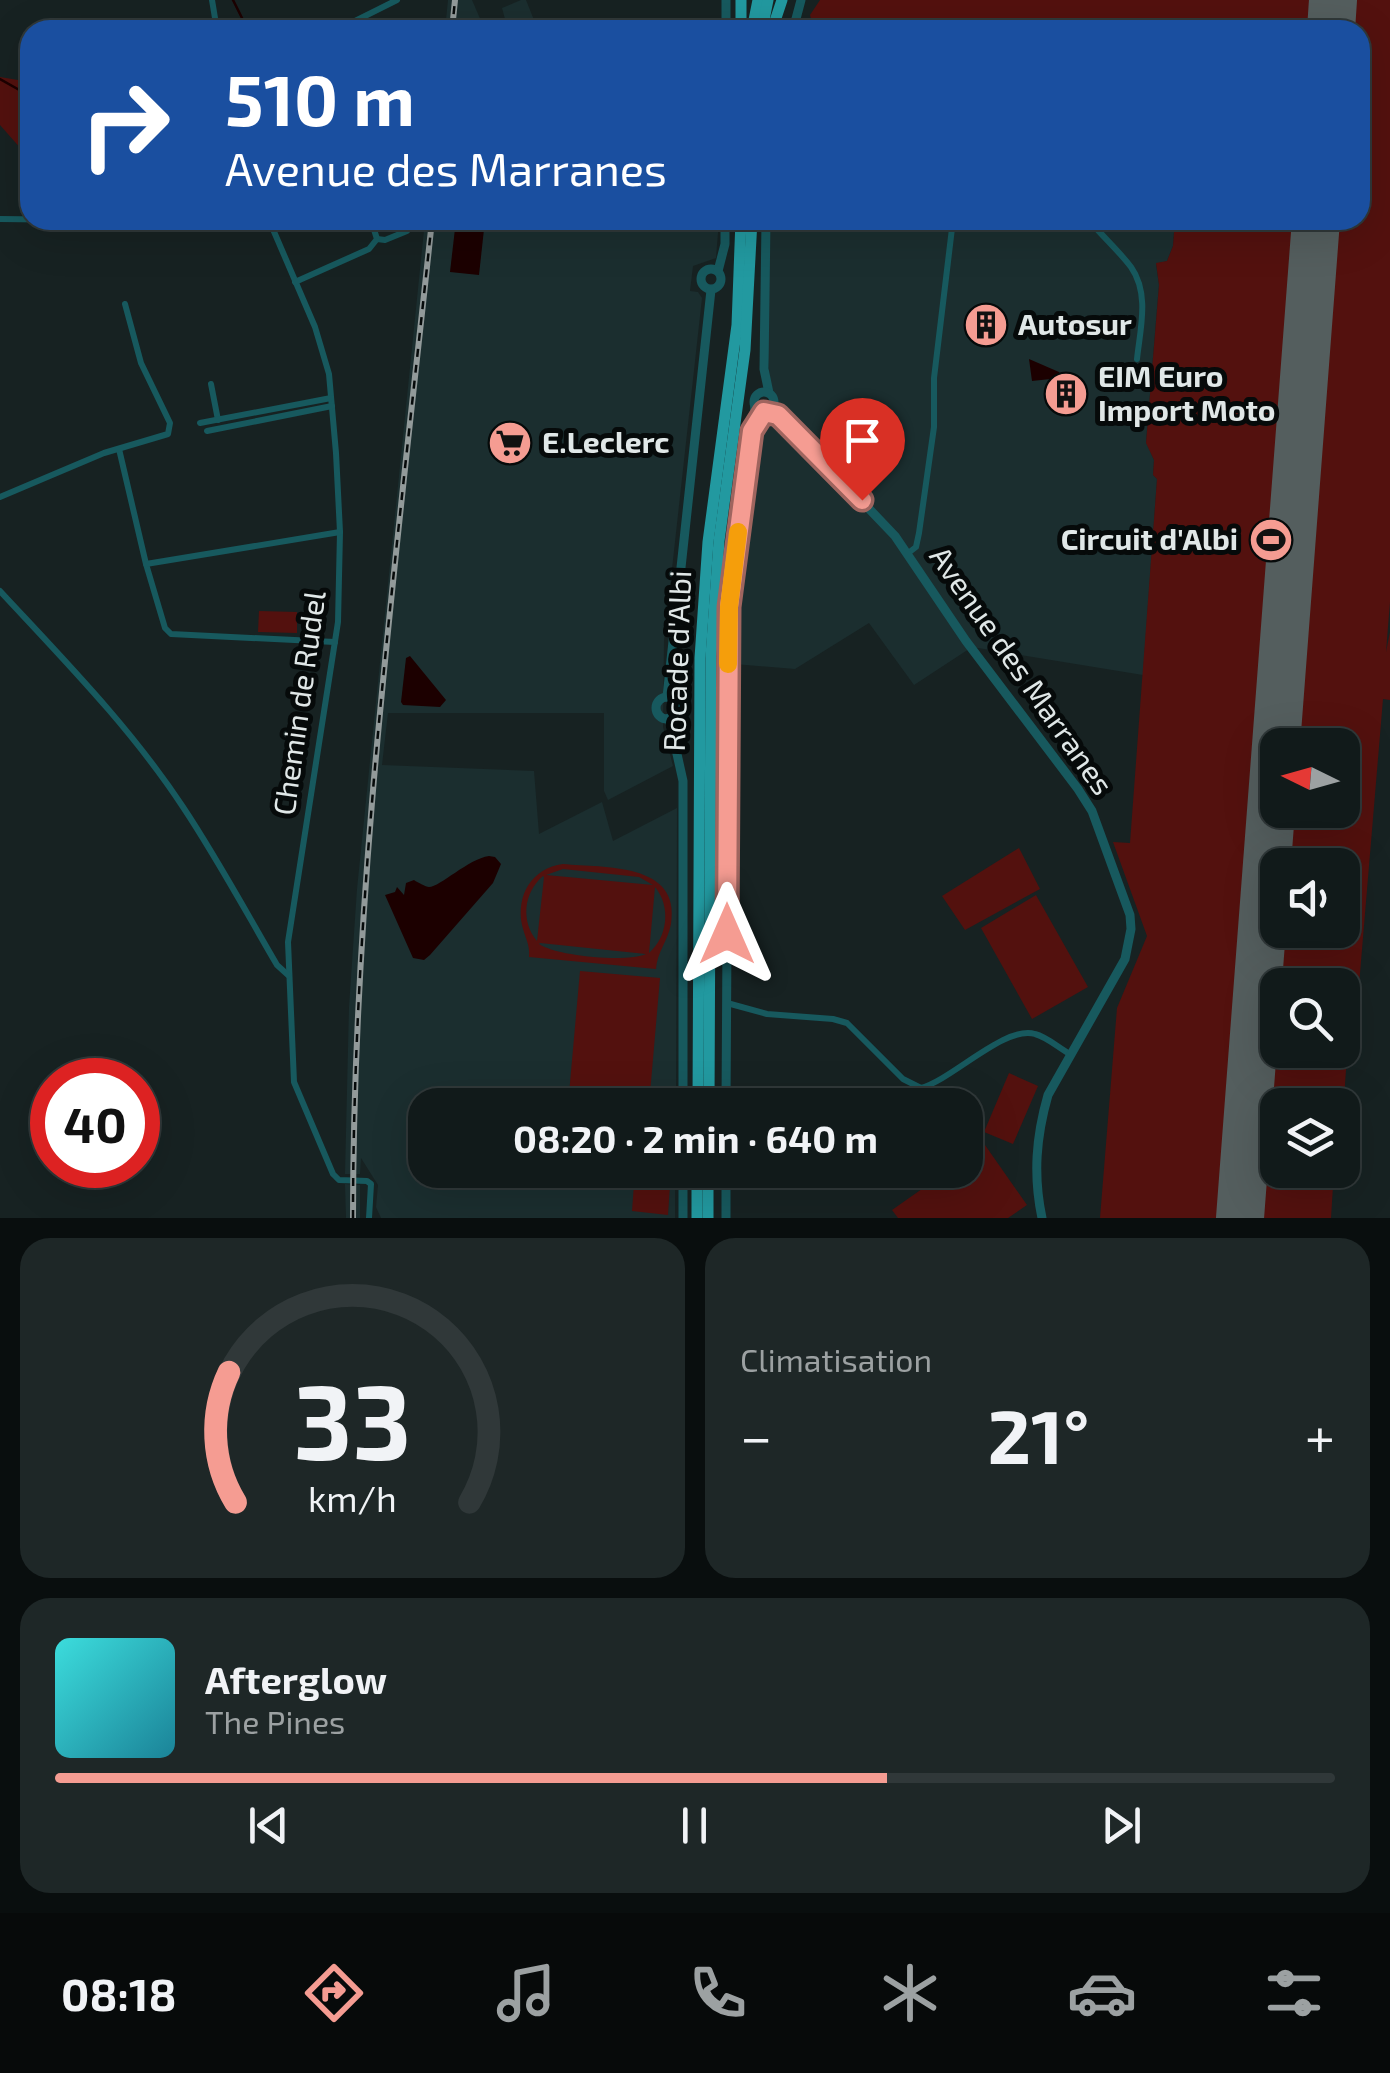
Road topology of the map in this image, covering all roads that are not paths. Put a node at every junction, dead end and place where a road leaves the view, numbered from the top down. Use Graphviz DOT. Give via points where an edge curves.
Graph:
graph roads {
  1 [pos="397,0"];
  2 [pos="357,20"];
  3 [pos="273,230"];
  4 [pos="374,230"];
  5 [pos="726,230"];
  6 [pos="739,230"];
  7 [pos="751,230"];
  8 [pos="766,230"];
  9 [pos="951,230"];
  10 [pos="1098,230"];
  11 [pos="407,231"];
  12 [pos="376,239"];
  13 [pos="718,271"];
  14 [pos="296,282"];
  15 [pos="711,290"];
  16 [pos="126,304"];
  17 [pos="1136,360"];
  18 [pos="764,369"];
  19 [pos="211,384"];
  20 [pos="769,393"];
  21 [pos="756,395"];
  22 [pos="332,402"];
  23 [pos="768,410"];
  24 [pos="218,420"];
  25 [pos="200,422"];
  26 [pos="206,431"];
  27 [pos="119,449"];
  28 [pos="0,497"];
  29 [pos="340,532"];
  30 [pos="908,554"];
  31 [pos="146,564"];
  32 [pos="0,591"];
  33 [pos="335,642"];
  34 [pos="667,697"];
  35 [pos="669,718"];
  36 [pos="289,976"];
  37 [pos="727,1003"];
  38 [pos="1070,1054"];
  39 [pos="683,1088"];
  40 [pos="698,1088"];
  41 [pos="708,1088"];
  42 [pos="726,1088"];
  43 [pos="920,1088"];
  44 [pos="683,1188"];
  45 [pos="698,1188"];
  46 [pos="708,1188"];
  47 [pos="726,1188"];
  48 [pos="369,1218"];
  49 [pos="684,1218"];
  50 [pos="697,1218"];
  51 [pos="708,1218"];
  52 [pos="726,1218"];
  53 [pos="1042,1218"];
  1 -- 2 [label="street"];
  3 -- 14 [label="street, Chemin de Rudel"];
  4 -- 12 [label="street"];
  5 -- 13 [label="street"];
  6 -- 40 [label="highway, Rocade d'Albi" via="737,326 700,658"];
  7 -- 41 [label="highway, Rocade d'Albi" via="711,656"];
  8 -- 18 [label="street"];
  9 -- 30 [label="street" via="934,427 919,533"];
  10 -- 17 [label="street" via="1132,268 1141,289"];
  11 -- 12 [label="street"];
  12 -- 14 [label="street" via="370,249"];
  13 -- 15 [label="street" via="721,283"];
  13 -- 15 [label="street" via="702,276"];
  14 -- 22 [label="street, Chemin de Rudel" via="315,327"];
  15 -- 34 [label="street"];
  16 -- 27 [label="street" via="141,363 171,428"];
  18 -- 20 [label="street"];
  18 -- 21 [label="street"];
  19 -- 24 [label="street"];
  20 -- 21 [label="street"];
  20 -- 23 [label="street"];
  21 -- 23 [label="street"];
  22 -- 24 [label="street"];
  22 -- 26 [label="street"];
  22 -- 29 [label="street, Chemin de Rudel"];
  23 -- 30 [label="street, Avenue des Marranes" via="871,508"];
  23 -- 37 [label="street" via="752,431 729,607"];
  24 -- 25 [label="street"];
  27 -- 28 [label="street"];
  27 -- 31 [label="street"];
  29 -- 31 [label="street"];
  29 -- 33 [label="street, Chemin de Rudel"];
  30 -- 38 [label="street, Avenue des Marranes" via="1092,811 1130,915 1125,958"];
  31 -- 33 [label="street" via="171,634"];
  32 -- 36 [label="street" via="172,791"];
  33 -- 36 [label="street, Chemin de Rudel" via="288,942"];
  34 -- 35 [label="street" via="677,706"];
  34 -- 35 [label="street" via="656,708"];
  35 -- 39 [label="street" via="683,781"];
  36 -- 48 [label="street, Chemin de Rudel" via="294,1082 330,1168 342,1180 372,1187"];
  37 -- 42 [label="street"];
  37 -- 43 [label="street" via="848,1023 903,1080"];
  38 -- 43 [label="street" via="1036,1034 1018,1033"];
  38 -- 53 [label="street, Avenue des Marranes" via="1048,1095 1038,1136"];
  44 -- 49 [label="street"];
  45 -- 50 [label="highway"];
  46 -- 51 [label="highway"];
  47 -- 52 [label="street"];
}
